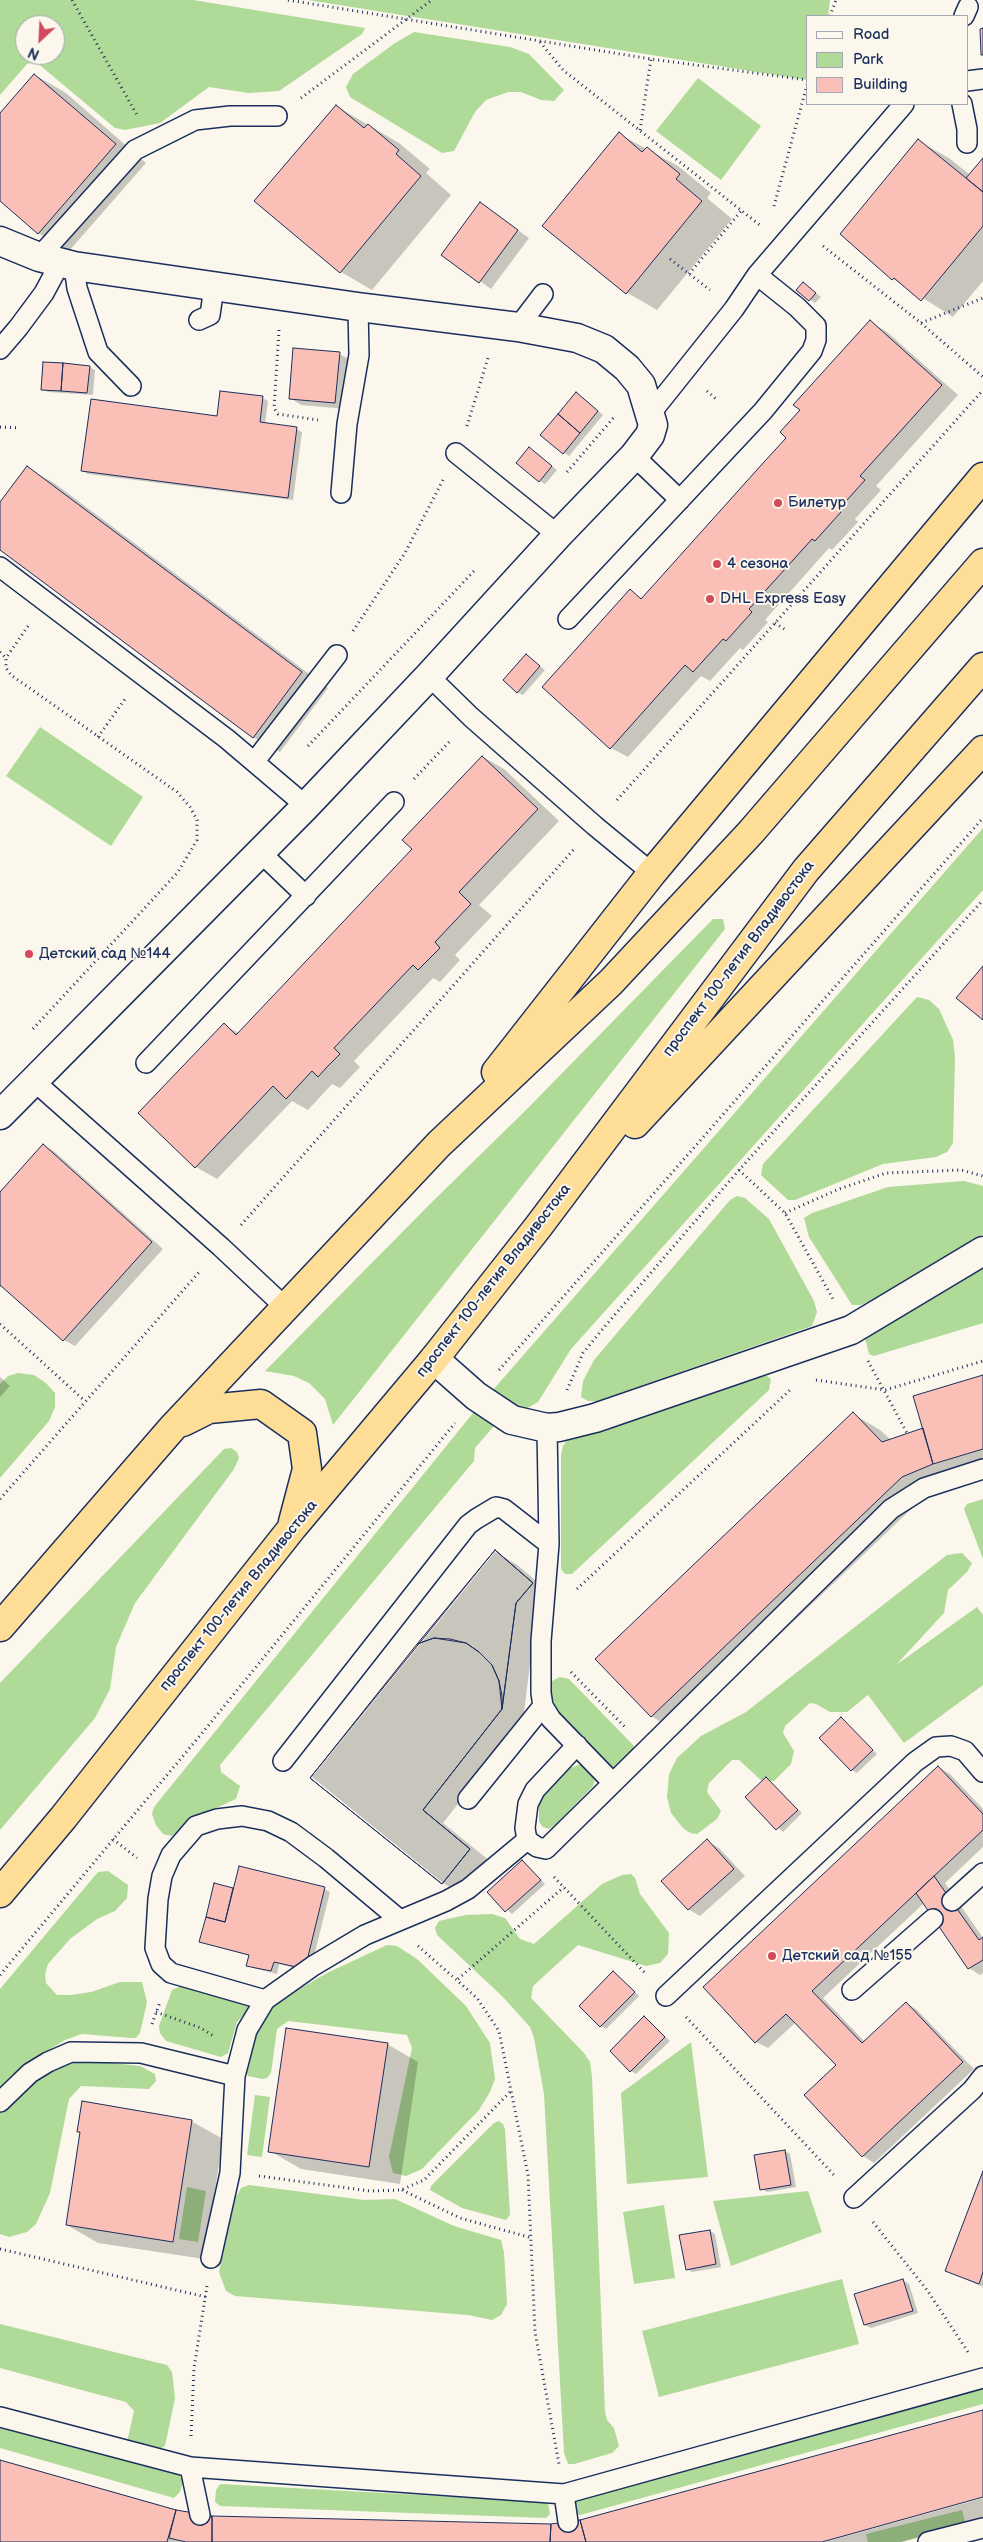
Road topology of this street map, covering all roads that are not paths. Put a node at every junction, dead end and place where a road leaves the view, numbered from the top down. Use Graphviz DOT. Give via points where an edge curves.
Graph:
graph roads {
  1 [pos="983,79"];
  2 [pos="968,81"];
  3 [pos="903,105"];
  4 [pos="962,105"];
  5 [pos="276,116"];
  6 [pos="966,143"];
  7 [pos="0,241"];
  8 [pos="58,262"];
  9 [pos="757,275"];
  10 [pos="214,287"];
  11 [pos="543,294"];
  12 [pos="358,307"];
  13 [pos="199,320"];
  14 [pos="508,326"];
  15 [pos="0,348"];
  16 [pos="131,386"];
  17 [pos="651,414"];
  18 [pos="456,453"];
  19 [pos="634,456"];
  20 [pos="983,478"];
  21 [pos="341,493"];
  22 [pos="680,500"];
  23 [pos="558,535"];
  24 [pos="983,563"];
  25 [pos="0,567"];
  26 [pos="568,619"];
  27 [pos="337,655"];
  28 [pos="983,667"];
  29 [pos="429,676"];
  30 [pos="983,750"];
  31 [pos="255,761"];
  32 [pos="394,802"];
  33 [pos="306,806"];
  34 [pos="260,852"];
  35 [pos="652,873"];
  36 [pos="306,896"];
  37 [pos="146,1063"];
  38 [pos="34,1082"];
  39 [pos="0,1115"];
  40 [pos="439,1144"];
  41 [pos="538,1227"];
  42 [pos="983,1251"];
  43 [pos="286,1308"];
  44 [pos="434,1359"];
  45 [pos="174,1426"];
  46 [pos="553,1428"];
  47 [pos="983,1469"];
  48 [pos="292,1528"];
  49 [pos="549,1544"];
  50 [pos="0,1627"];
  51 [pos="543,1706"];
  52 [pos="576,1745"];
  53 [pos="283,1761"];
  54 [pos="983,1772"];
  55 [pos="613,1783"];
  56 [pos="468,1799"];
  57 [pos="527,1840"];
  58 [pos="983,1873"];
  59 [pos="0,1893"];
  60 [pos="952,1901"];
  61 [pos="933,1919"];
  62 [pos="393,1922"];
  63 [pos="852,1990"];
  64 [pos="666,1996"];
  65 [pos="265,2000"];
  66 [pos="235,2076"];
  67 [pos="983,2076"];
  68 [pos="0,2102"];
  69 [pos="854,2198"];
  70 [pos="211,2258"];
  71 [pos="983,2378"];
  72 [pos="0,2417"];
  73 [pos="190,2467"];
  74 [pos="564,2494"];
  75 [pos="200,2515"];
  76 [pos="568,2522"];
  77 [pos="983,2528"];
  78 [pos="928,2542"];
  1 -- 2 [label="lane"];
  3 -- 9 [label="lane"];
  4 -- 6 [label="lane"];
  5 -- 8 [label="lane" via="195,120 136,150"];
  7 -- 8 [label="street"];
  8 -- 10 [label="street"];
  8 -- 15 [label="lane" via="44,293"];
  8 -- 16 [label="lane" via="77,288 98,352"];
  9 -- 17 [label="lane"];
  9 -- 22 [label="lane" via="816,326 816,340 812,351 762,411"];
  10 -- 12 [label="street"];
  10 -- 13 [label="lane" via="210,314"];
  11 -- 14 [label="lane"];
  12 -- 14 [label="street"];
  12 -- 21 [label="lane" via="359,355 347,424"];
  14 -- 17 [label="street" via="577,338 604,349 641,385"];
  17 -- 19 [label="street" via="653,425 650,435"];
  18 -- 23 [label="lane"];
  19 -- 22 [label="lane"];
  19 -- 23 [label="street"];
  20 -- 35 [label="highway"];
  22 -- 26 [label="lane"];
  23 -- 29 [label="street"];
  24 -- 40 [label="highway" via="751,832 611,982"];
  25 -- 31 [label="lane"];
  27 -- 31 [label="lane"];
  28 -- 41 [label="highway, проспект 100-летия Владивостока" via="806,870"];
  29 -- 33 [label="street"];
  29 -- 35 [label="lane" via="594,826"];
  30 -- 41 [label="highway"];
  31 -- 33 [label="lane"];
  32 -- 36 [label="lane"];
  33 -- 34 [label="street"];
  34 -- 36 [label="lane"];
  34 -- 38 [label="street"];
  35 -- 40 [label="highway"];
  36 -- 37 [label="lane"];
  38 -- 39 [label="street"];
  38 -- 43 [label="lane"];
  40 -- 43 [label="highway"];
  41 -- 44 [label="highway, проспект 100-летия Владивостока"];
  42 -- 46 [label="street" via="851,1330 595,1418"];
  43 -- 45 [label="highway"];
  44 -- 46 [label="street" via="476,1396 512,1420"];
  44 -- 48 [label="highway, проспект 100-летия Владивостока"];
  45 -- 48 [label="highway" via="210,1409 261,1404 302,1433 307,1468"];
  45 -- 50 [label="highway"];
  46 -- 49 [label="lane"];
  47 -- 55 [label="lane" via="924,1488 891,1509"];
  48 -- 59 [label="highway, проспект 100-летия Владивостока"];
  49 -- 51 [label="lane" via="541,1641"];
  49 -- 53 [label="lane" via="504,1509 496,1507 476,1519"];
  51 -- 52 [label="lane"];
  51 -- 56 [label="lane"];
  52 -- 55 [label="lane"];
  52 -- 57 [label="lane" via="536,1790 528,1804"];
  54 -- 64 [label="lane" via="965,1751 950,1746 936,1747 915,1762"];
  55 -- 57 [label="lane" via="546,1849"];
  57 -- 62 [label="lane" via="468,1889"];
  58 -- 60 [label="lane"];
  61 -- 63 [label="lane"];
  62 -- 65 [label="lane" via="314,1966"];
  62 -- 65 [label="lane" via="326,1858 291,1832 268,1821 242,1816 196,1826 171,1855 162,1876 155,1948 161,1964 171,1973"];
  65 -- 66 [label="lane" via="246,2030"];
  66 -- 68 [label="lane" via="141,2053 71,2052 30,2073"];
  66 -- 70 [label="lane" via="230,2172"];
  67 -- 69 [label="lane"];
  71 -- 74 [label="lane"];
  72 -- 73 [label="lane"];
  73 -- 74 [label="lane"];
  73 -- 75 [label="lane"];
  74 -- 76 [label="lane"];
  77 -- 78 [label="lane"];
}
